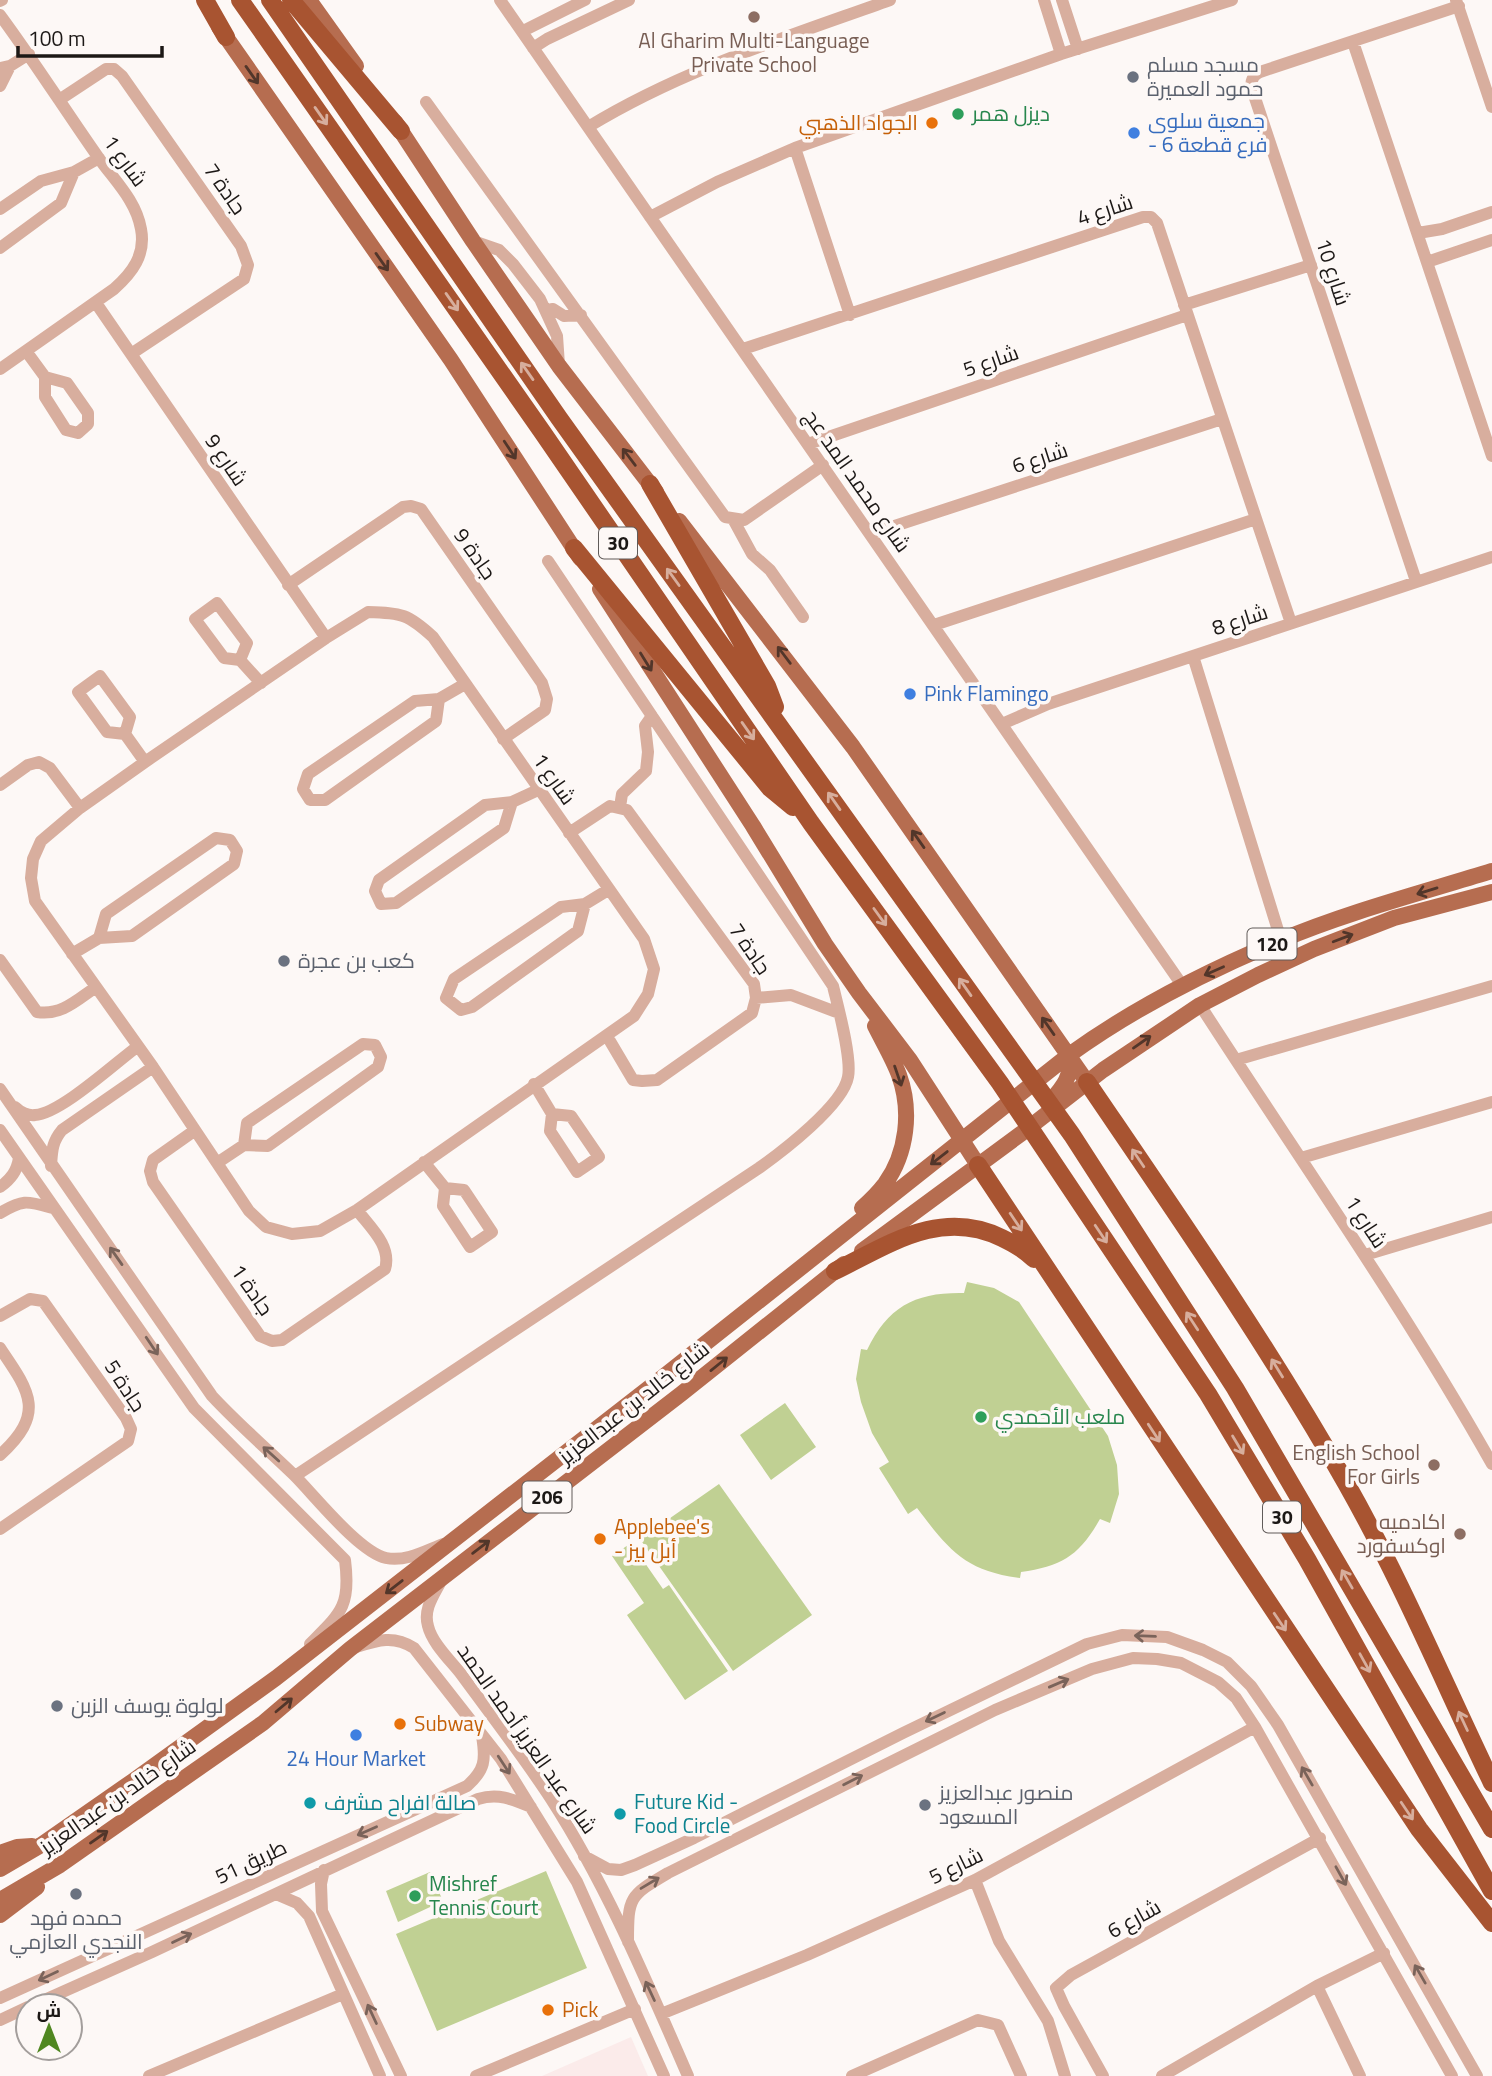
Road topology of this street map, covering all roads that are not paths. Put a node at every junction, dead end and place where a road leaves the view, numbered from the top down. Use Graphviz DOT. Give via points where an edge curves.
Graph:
graph roads {
  1 [pos="198,0"];
  2 [pos="205,0"];
  3 [pos="240,0"];
  4 [pos="270,0"];
  5 [pos="291,0"];
  6 [pos="309,0"];
  7 [pos="500,0"];
  8 [pos="584,0"];
  9 [pos="629,0"];
  10 [pos="890,0"];
  11 [pos="1044,0"];
  12 [pos="1062,0"];
  13 [pos="1232,0"];
  14 [pos="1457,3"];
  15 [pos="0,15"];
  16 [pos="523,31"];
  17 [pos="226,37"];
  18 [pos="1353,41"];
  19 [pos="533,48"];
  20 [pos="1078,49"];
  21 [pos="29,54"];
  22 [pos="1061,54"];
  23 [pos="5,67"];
  24 [pos="0,86"];
  25 [pos="59,100"];
  26 [pos="426,102"];
  27 [pos="1492,107"];
  28 [pos="588,128"];
  29 [pos="401,131"];
  30 [pos="794,148"];
  31 [pos="99,158"];
  32 [pos="74,172"];
  33 [pos="0,209"];
  34 [pos="1492,212"];
  35 [pos="650,217"];
  36 [pos="1418,233"];
  37 [pos="1492,240"];
  38 [pos="472,241"];
  39 [pos="0,248"];
  40 [pos="1427,262"];
  41 [pos="1311,265"];
  42 [pos="96,303"];
  43 [pos="547,310"];
  44 [pos="1185,310"];
  45 [pos="581,315"];
  46 [pos="850,315"];
  47 [pos="743,349"];
  48 [pos="26,351"];
  49 [pos="131,354"];
  50 [pos="559,366"];
  51 [pos="0,369"];
  52 [pos="45,377"];
  53 [pos="1222,419"];
  54 [pos="808,444"];
  55 [pos="1492,456"];
  56 [pos="822,466"];
  57 [pos="650,484"];
  58 [pos="733,519"];
  59 [pos="1256,519"];
  60 [pos="870,534"];
  61 [pos="574,548"];
  62 [pos="1492,557"];
  63 [pos="548,561"];
  64 [pos="1416,581"];
  65 [pos="288,585"];
  66 [pos="803,617"];
  67 [pos="1291,623"];
  68 [pos="934,625"];
  69 [pos="326,638"];
  70 [pos="1193,656"];
  71 [pos="240,660"];
  72 [pos="261,683"];
  73 [pos="465,684"];
  74 [pos="439,699"];
  75 [pos="652,716"];
  76 [pos="1002,724"];
  77 [pos="784,730"];
  78 [pos="125,734"];
  79 [pos="503,739"];
  80 [pos="145,762"];
  81 [pos="0,785"];
  82 [pos="538,790"];
  83 [pos="512,802"];
  84 [pos="620,807"];
  85 [pos="80,808"];
  86 [pos="811,823"];
  87 [pos="569,833"];
  88 [pos="1488,872"];
  89 [pos="608,890"];
  90 [pos="1491,893"];
  91 [pos="585,904"];
  92 [pos="99,938"];
  93 [pos="1280,940"];
  94 [pos="72,954"];
  95 [pos="0,960"];
  96 [pos="1182,985"];
  97 [pos="1492,986"];
  98 [pos="96,987"];
  99 [pos="859,993"];
  100 [pos="756,998"];
  101 [pos="1200,1005"];
  102 [pos="839,1013"];
  103 [pos="607,1037"];
  104 [pos="137,1047"];
  105 [pos="1069,1055"];
  106 [pos="1236,1060"];
  107 [pos="153,1067"];
  108 [pos="1042,1077"];
  109 [pos="1087,1082"];
  110 [pos="534,1084"];
  111 [pos="0,1089"];
  112 [pos="9,1102"];
  113 [pos="1492,1102"];
  114 [pos="552,1114"];
  115 [pos="0,1130"];
  116 [pos="194,1131"];
  117 [pos="1022,1133"];
  118 [pos="962,1140"];
  119 [pos="244,1144"];
  120 [pos="19,1158"];
  121 [pos="1301,1158"];
  122 [pos="424,1162"];
  123 [pos="217,1163"];
  124 [pos="51,1166"];
  125 [pos="978,1166"];
  126 [pos="0,1187"];
  127 [pos="445,1188"];
  128 [pos="53,1208"];
  129 [pos="357,1210"];
  130 [pos="0,1213"];
  131 [pos="1492,1217"];
  132 [pos="825,1249"];
  133 [pos="1365,1255"];
  134 [pos="835,1271"];
  135 [pos="131,1277"];
  136 [pos="1057,1282"];
  137 [pos="113,1289"];
  138 [pos="155,1313"];
  139 [pos="0,1316"];
  140 [pos="137,1324"];
  141 [pos="0,1348"];
  142 [pos="663,1377"];
  143 [pos="681,1394"];
  144 [pos="0,1455"];
  145 [pos="1490,1456"];
  146 [pos="295,1476"];
  147 [pos="0,1529"];
  148 [pos="354,1536"];
  149 [pos="456,1539"];
  150 [pos="336,1548"];
  151 [pos="443,1576"];
  152 [pos="350,1649"];
  153 [pos="450,1660"];
  154 [pos="433,1672"];
  155 [pos="276,1678"];
  156 [pos="987,1692"];
  157 [pos="968,1701"];
  158 [pos="995,1710"];
  159 [pos="977,1719"];
  160 [pos="1255,1727"];
  161 [pos="482,1736"];
  162 [pos="1492,1783"];
  163 [pos="429,1803"];
  164 [pos="531,1807"];
  165 [pos="439,1817"];
  166 [pos="1492,1829"];
  167 [pos="694,1838"];
  168 [pos="1320,1838"];
  169 [pos="41,1845"];
  170 [pos="0,1853"];
  171 [pos="703,1855"];
  172 [pos="584,1856"];
  173 [pos="60,1865"];
  174 [pos="0,1869"];
  175 [pos="324,1870"];
  176 [pos="975,1880"];
  177 [pos="1492,1891"];
  178 [pos="276,1894"];
  179 [pos="0,1899"];
  180 [pos="322,1910"];
  181 [pos="0,1915"];
  182 [pos="309,1916"];
  183 [pos="1492,1923"];
  184 [pos="124,1941"];
  185 [pos="628,1942"];
  186 [pos="107,1949"];
  187 [pos="1384,1953"];
  188 [pos="132,1961"];
  189 [pos="116,1968"];
  190 [pos="1317,1986"];
  191 [pos="1056,1988"];
  192 [pos="62,1992"];
  193 [pos="1028,1992"];
  194 [pos="343,1994"];
  195 [pos="0,1998"];
  196 [pos="635,2008"];
  197 [pos="1439,2008"];
  198 [pos="661,2014"];
  199 [pos="1420,2018"];
  200 [pos="1448,2024"];
  201 [pos="1430,2035"];
  202 [pos="149,2076"];
  203 [pos="380,2076"];
  204 [pos="401,2076"];
  205 [pos="476,2076"];
  206 [pos="664,2076"];
  207 [pos="688,2076"];
  208 [pos="852,2076"];
  209 [pos="1021,2076"];
  210 [pos="1065,2076"];
  211 [pos="1103,2076"];
  212 [pos="1161,2076"];
  213 [pos="1360,2076"];
  214 [pos="1452,2076"];
  215 [pos="1477,2076"];
  1 -- 17 [label="main road"];
  2 -- 17 [label="highway"];
  3 -- 86 [label="highway, 30, one-way"];
  77 -- 4 [label="highway, 30, one-way" via="567,429"];
  5 -- 29 [label="highway"];
  6 -- 29 [label="main road"];
  7 -- 16 [label="street, شارع محمد المد عج"];
  8 -- 16 [label="street"];
  9 -- 19 [label="street"];
  10 -- 28 [label="street" via="725,59"];
  11 -- 22 [label="street"];
  12 -- 20 [label="street"];
  13 -- 20 [label="street"];
  14 -- 18 [label="street, شارع 10"];
  14 -- 27 [label="street"];
  15 -- 21 [label="street, شارع 1"];
  16 -- 19 [label="street, شارع محمد المد عج"];
  17 -- 61 [label="main road, one-way" via="451,360"];
  18 -- 36 [label="street"];
  18 -- 41 [label="street, شارع 10" via="1260,72 1251,81"];
  19 -- 28 [label="street, شارع محمد المد عج"];
  20 -- 22 [label="street"];
  21 -- 23 [label="street"];
  21 -- 25 [label="street, شارع 1"];
  22 -- 30 [label="street"];
  23 -- 24 [label="street"];
  25 -- 31 [label="street, شارع 1"];
  25 -- 49 [label="street, جادة 7" via="106,69 114,69 242,246 248,265 244,279"];
  26 -- 45 [label="street"];
  28 -- 35 [label="street, شارع محمد المد عج"];
  29 -- 38 [label="main road"];
  30 -- 35 [label="street"];
  30 -- 46 [label="street"];
  31 -- 32 [label="street"];
  31 -- 42 [label="street, شارع 1" via="132,202 141,229 142,252 131,275"];
  32 -- 33 [label="street" via="41,181"];
  32 -- 39 [label="street" via="61,203"];
  34 -- 36 [label="street"];
  35 -- 47 [label="street, شارع محمد المد عج"];
  36 -- 40 [label="street"];
  37 -- 40 [label="street"];
  38 -- 43 [label="street" via="499,250"];
  38 -- 50 [label="main road"];
  40 -- 55 [label="street"];
  41 -- 44 [label="street, شارع 5"];
  41 -- 64 [label="street, شارع 10"];
  42 -- 48 [label="street, شارع 1"];
  42 -- 49 [label="street, شارع 9"];
  43 -- 45 [label="street"];
  43 -- 50 [label="street" via="557,336"];
  44 -- 46 [label="street, شارع 4" via="1157,223 1146,216"];
  44 -- 53 [label="street, شارع 4"];
  44 -- 54 [label="street, شارع 5"];
  45 -- 58 [label="street" via="724,517"];
  46 -- 47 [label="street, شارع 4"];
  47 -- 54 [label="street, شارع محمد المد عج"];
  48 -- 51 [label="street, شارع 1"];
  48 -- 52 [label="street"];
  49 -- 65 [label="street, شارع 9"];
  57 -- 50 [label="main road, one-way"];
  52 -- 52 [label="street" via="67,383 88,414 88,424 78,433 66,430 45,397"];
  53 -- 59 [label="street, شارع 4"];
  53 -- 60 [label="street, شارع 6"];
  54 -- 56 [label="street, شارع محمد المد عج"];
  56 -- 58 [label="street" via="744,520"];
  56 -- 60 [label="street, شارع محمد المد عج"];
  57 -- 77 [label="highway" via="767,686"];
  105 -- 57 [label="main road, one-way" via="853,747"];
  58 -- 66 [label="street" via="751,554 771,570"];
  59 -- 67 [label="street, شارع 4"];
  59 -- 68 [label="street"];
  60 -- 68 [label="street, شارع محمد المد عج"];
  61 -- 86 [label="highway" via="770,788"];
  61 -- 99 [label="main road, one-way"];
  62 -- 64 [label="street, شارع 8"];
  63 -- 75 [label="street"];
  64 -- 67 [label="street, شارع 8"];
  65 -- 69 [label="street, شارع 9"];
  65 -- 79 [label="street, جادة 9" via="403,507 421,509 542,683 545,710"];
  67 -- 70 [label="street, شارع 8"];
  68 -- 76 [label="street, شارع محمد المد عج"];
  69 -- 72 [label="street, شارع 1"];
  69 -- 73 [label="street, شارع 1" via="368,612 414,619 433,637"];
  70 -- 76 [label="street, شارع 8"];
  70 -- 93 [label="street"];
  71 -- 71 [label="street" via="224,659 195,619 217,603 247,643"];
  71 -- 72 [label="street"];
  72 -- 80 [label="street, شارع 1"];
  73 -- 74 [label="street"];
  73 -- 79 [label="street, شارع 1"];
  74 -- 74 [label="street" via="415,701 308,774 303,789 310,800 325,800 436,721"];
  75 -- 84 [label="street" via="645,726 646,771 622,794"];
  75 -- 102 [label="street" via="833,986"];
  76 -- 96 [label="street, شارع محمد المد عج"];
  166 -- 77 [label="highway, 30, one-way" via="1235,1388 1072,1135"];
  78 -- 78 [label="street" via="107,732 78,692 100,676 130,717"];
  78 -- 80 [label="street"];
  79 -- 82 [label="street, شارع 1"];
  80 -- 85 [label="street, شارع 1"];
  81 -- 85 [label="street" via="39,762 50,768"];
  82 -- 83 [label="street"];
  82 -- 87 [label="street, شارع 1"];
  83 -- 83 [label="street" via="485,805 379,880 374,891 381,904 396,903 504,828"];
  84 -- 87 [label="street" via="610,806"];
  84 -- 100 [label="street, جادة 7" via="627,810 754,984"];
  85 -- 94 [label="street, شارع 1" via="41,841 31,878 35,901"];
  86 -- 177 [label="highway, 30, one-way" via="1000,1083 1208,1394 1307,1559"];
  87 -- 89 [label="street, شارع 1"];
  88 -- 90 [label="main road" via="1479,885"];
  88 -- 93 [label="main road, 120, one-way"];
  89 -- 91 [label="street"];
  89 -- 103 [label="street, شارع 1" via="644,939 654,969 648,994 634,1016"];
  101 -- 90 [label="main road, 120, one-way" via="1314,949 1394,918"];
  91 -- 91 [label="street" via="561,907 454,979 446,998 461,1010 472,1007 578,931"];
  92 -- 92 [label="street" via="132,936 234,864 237,850 230,840 216,838 106,914"];
  92 -- 94 [label="street"];
  93 -- 96 [label="main road, 120, one-way"];
  94 -- 98 [label="street, شارع 1"];
  95 -- 98 [label="street" via="37,1012 59,1012"];
  96 -- 105 [label="main road, 120"];
  97 -- 106 [label="street"];
  98 -- 104 [label="street, شارع 1"];
  99 -- 118 [label="main road"];
  99 -- 132 [label="main road, one-way" via="899,1074 906,1104 903,1145 885,1185"];
  100 -- 102 [label="street" via="791,995"];
  100 -- 103 [label="street, جادة 7" via="752,1013 657,1080 633,1080"];
  101 -- 106 [label="street, شارع 1"];
  109 -- 101 [label="main road, 120, one-way"];
  102 -- 146 [label="street" via="849,1074 845,1090 796,1140"];
  103 -- 110 [label="street, شارع 1"];
  104 -- 107 [label="street, شارع 1"];
  104 -- 112 [label="street" via="54,1110 34,1116"];
  105 -- 108 [label="main road, شارع خالد بن عبدالعزيز / 206"];
  105 -- 109 [label="main road"];
  105 -- 117 [label="main road" via="1068,1079"];
  106 -- 121 [label="street, شارع 1"];
  107 -- 116 [label="street, شارع 1"];
  107 -- 124 [label="street" via="62,1130 52,1147"];
  108 -- 118 [label="main road, شارع خالد بن عبدالعزيز / 206"];
  108 -- 125 [label="main road" via="982,1137"];
  109 -- 117 [label="main road, شارع خالد بن عبدالعزيز / 206"];
  162 -- 109 [label="highway, one-way" via="1346,1484 1271,1358"];
  110 -- 114 [label="street"];
  110 -- 122 [label="street, شارع 1"];
  111 -- 112 [label="street"];
  112 -- 124 [label="street"];
  113 -- 121 [label="street"];
  114 -- 114 [label="street" via="550,1131 577,1172 599,1157 571,1116"];
  115 -- 120 [label="street"];
  116 -- 123 [label="street, شارع 1"];
  116 -- 129 [label="street, جادة 1" via="153,1160 153,1182 260,1336 282,1340 385,1269 386,1249"];
  117 -- 125 [label="main road, شارع خالد بن عبدالعزيز / 206"];
  118 -- 125 [label="main road"];
  118 -- 132 [label="main road, شارع خالد بن عبدالعزيز / 206, one-way"];
  119 -- 119 [label="street" via="268,1146 378,1067 381,1057 375,1045 363,1044 247,1123"];
  119 -- 123 [label="street"];
  120 -- 126 [label="street" via="18,1167"];
  120 -- 128 [label="street"];
  121 -- 133 [label="street, شارع 1"];
  122 -- 127 [label="street"];
  122 -- 129 [label="street, شارع 1"];
  123 -- 129 [label="street, شارع 1" via="249,1211 266,1227 292,1234 320,1231"];
  135 -- 124 [label="street, one-way"];
  125 -- 134 [label="main road, شارع خالد بن عبدالعزيز / 206"];
  125 -- 136 [label="highway, one-way"];
  127 -- 127 [label="street" via="443,1206 470,1247 492,1232 464,1190"];
  128 -- 130 [label="street" via="17,1203"];
  128 -- 137 [label="street"];
  131 -- 133 [label="street"];
  132 -- 142 [label="main road, شارع خالد بن عبدالعزيز / 206"];
  133 -- 145 [label="street, شارع 1"];
  134 -- 136 [label="highway" via="923,1230 959,1226 1019,1246"];
  143 -- 134 [label="main road, شارع خالد بن عبدالعزيز / 206, one-way"];
  135 -- 137 [label="street" via="133,1298 124,1299"];
  135 -- 138 [label="street"];
  136 -- 183 [label="highway, one-way" via="1404,1807"];
  137 -- 140 [label="street"];
  138 -- 140 [label="street" via="146,1311"];
  146 -- 138 [label="street, one-way" via="212,1396"];
  139 -- 147 [label="street, جادة 5" via="30,1299 43,1301 131,1429 128,1441"];
  140 -- 150 [label="street, one-way" via="194,1408"];
  141 -- 144 [label="street" via="23,1380 29,1414 22,1434"];
  142 -- 143 [label="main road" via="676,1376 683,1388"];
  142 -- 149 [label="main road, شارع خالد بن عبدالعزيز / 206"];
  151 -- 143 [label="main road, شارع خالد بن عبدالعزيز / 206, one-way"];
  146 -- 148 [label="street"];
  148 -- 149 [label="street" via="371,1552 388,1558 411,1557"];
  148 -- 150 [label="street" via="354,1551 344,1553"];
  149 -- 155 [label="main road, شارع خالد بن عبدالعزيز / 206, one-way"];
  150 -- 155 [label="street" via="345,1560 347,1577 339,1615"];
  151 -- 152 [label="main road, شارع خالد بن عبدالعزيز / 206"];
  151 -- 153 [label="street, شارع عبد العزيز أحمد الحمد" via="427,1608 428,1626"];
  152 -- 154 [label="street, شارع عبد العزيز أحمد الحمد" via="384,1639 402,1640"];
  173 -- 152 [label="main road, شارع خالد بن عبدالعزيز / 206, one-way" via="263,1723"];
  153 -- 154 [label="street" via="436,1658"];
  153 -- 172 [label="street, شارع عبد العزيز أحمد الحمد" via="551,1801"];
  154 -- 161 [label="street, شارع عبد العزيز أحمد الحمد"];
  155 -- 169 [label="main road, شارع خالد بن عبدالعزيز / 206"];
  156 -- 157 [label="street"];
  156 -- 158 [label="street"];
  197 -- 156 [label="street, one-way" via="1278,1725 1251,1686 1227,1662 1167,1637 1122,1635 1087,1644"];
  157 -- 159 [label="street"];
  157 -- 167 [label="street, one-way"];
  158 -- 159 [label="street"];
  158 -- 160 [label="street, one-way" via="1092,1669 1133,1658 1157,1659 1181,1663 1218,1682 1236,1698"];
  171 -- 159 [label="street, one-way"];
  160 -- 168 [label="street"];
  160 -- 176 [label="street, شارع 5"];
  161 -- 163 [label="street, طريق 51" via="485,1751 479,1775 467,1786"];
  161 -- 164 [label="street, شارع عبد العزيز أحمد الحمد, one-way"];
  163 -- 165 [label="street"];
  163 -- 184 [label="street, طريق 51, one-way"];
  164 -- 165 [label="street, طريق 51" via="497,1796 478,1799"];
  164 -- 196 [label="street, شارع عبد العزيز أحمد الحمد" via="577,1882"];
  165 -- 175 [label="street, طريق 51"];
  167 -- 171 [label="street"];
  167 -- 172 [label="street" via="621,1870 608,1869"];
  168 -- 187 [label="street, one-way"];
  168 -- 191 [label="street, شارع 6" via="1071,1975"];
  169 -- 170 [label="main road"];
  169 -- 174 [label="main road, شارع خالد بن عبدالعزيز / 206"];
  185 -- 171 [label="street, one-way" via="628,1908 640,1889"];
  172 -- 185 [label="street, شارع عبد العزيز أحمد الحمد"];
  173 -- 179 [label="main road, شارع خالد بن عبدالعزيز / 206"];
  173 -- 181 [label="main road"];
  175 -- 178 [label="street, طريق 51"];
  175 -- 180 [label="street"];
  176 -- 193 [label="street" via="999,1941"];
  176 -- 198 [label="street, شارع 5"];
  178 -- 182 [label="street" via="298,1903"];
  188 -- 178 [label="street, طريق 51, one-way"];
  180 -- 182 [label="street"];
  204 -- 180 [label="street, one-way"];
  182 -- 194 [label="street"];
  184 -- 186 [label="street, طريق 51"];
  184 -- 188 [label="street"];
  198 -- 185 [label="street, شارع عبد العزيز أحمد الحمد, one-way"];
  186 -- 189 [label="street"];
  186 -- 195 [label="street, طريق 51, one-way"];
  187 -- 190 [label="street"];
  187 -- 199 [label="street"];
  188 -- 189 [label="street, طريق 51"];
  189 -- 192 [label="street, طريق 51"];
  190 -- 212 [label="street"];
  190 -- 213 [label="street"];
  191 -- 193 [label="street"];
  191 -- 211 [label="street"];
  193 -- 210 [label="street" via="1048,2021"];
  194 -- 202 [label="street"];
  194 -- 203 [label="street"];
  196 -- 205 [label="street"];
  196 -- 206 [label="street, شارع عبد العزيز أحمد الحمد"];
  197 -- 199 [label="street"];
  197 -- 200 [label="street"];
  198 -- 207 [label="street, شارع عبد العزيز أحمد الحمد"];
  199 -- 201 [label="street"];
  200 -- 201 [label="street"];
  200 -- 215 [label="street"];
  201 -- 214 [label="street"];
  208 -- 209 [label="street" via="978,2020 998,2025"];
}
